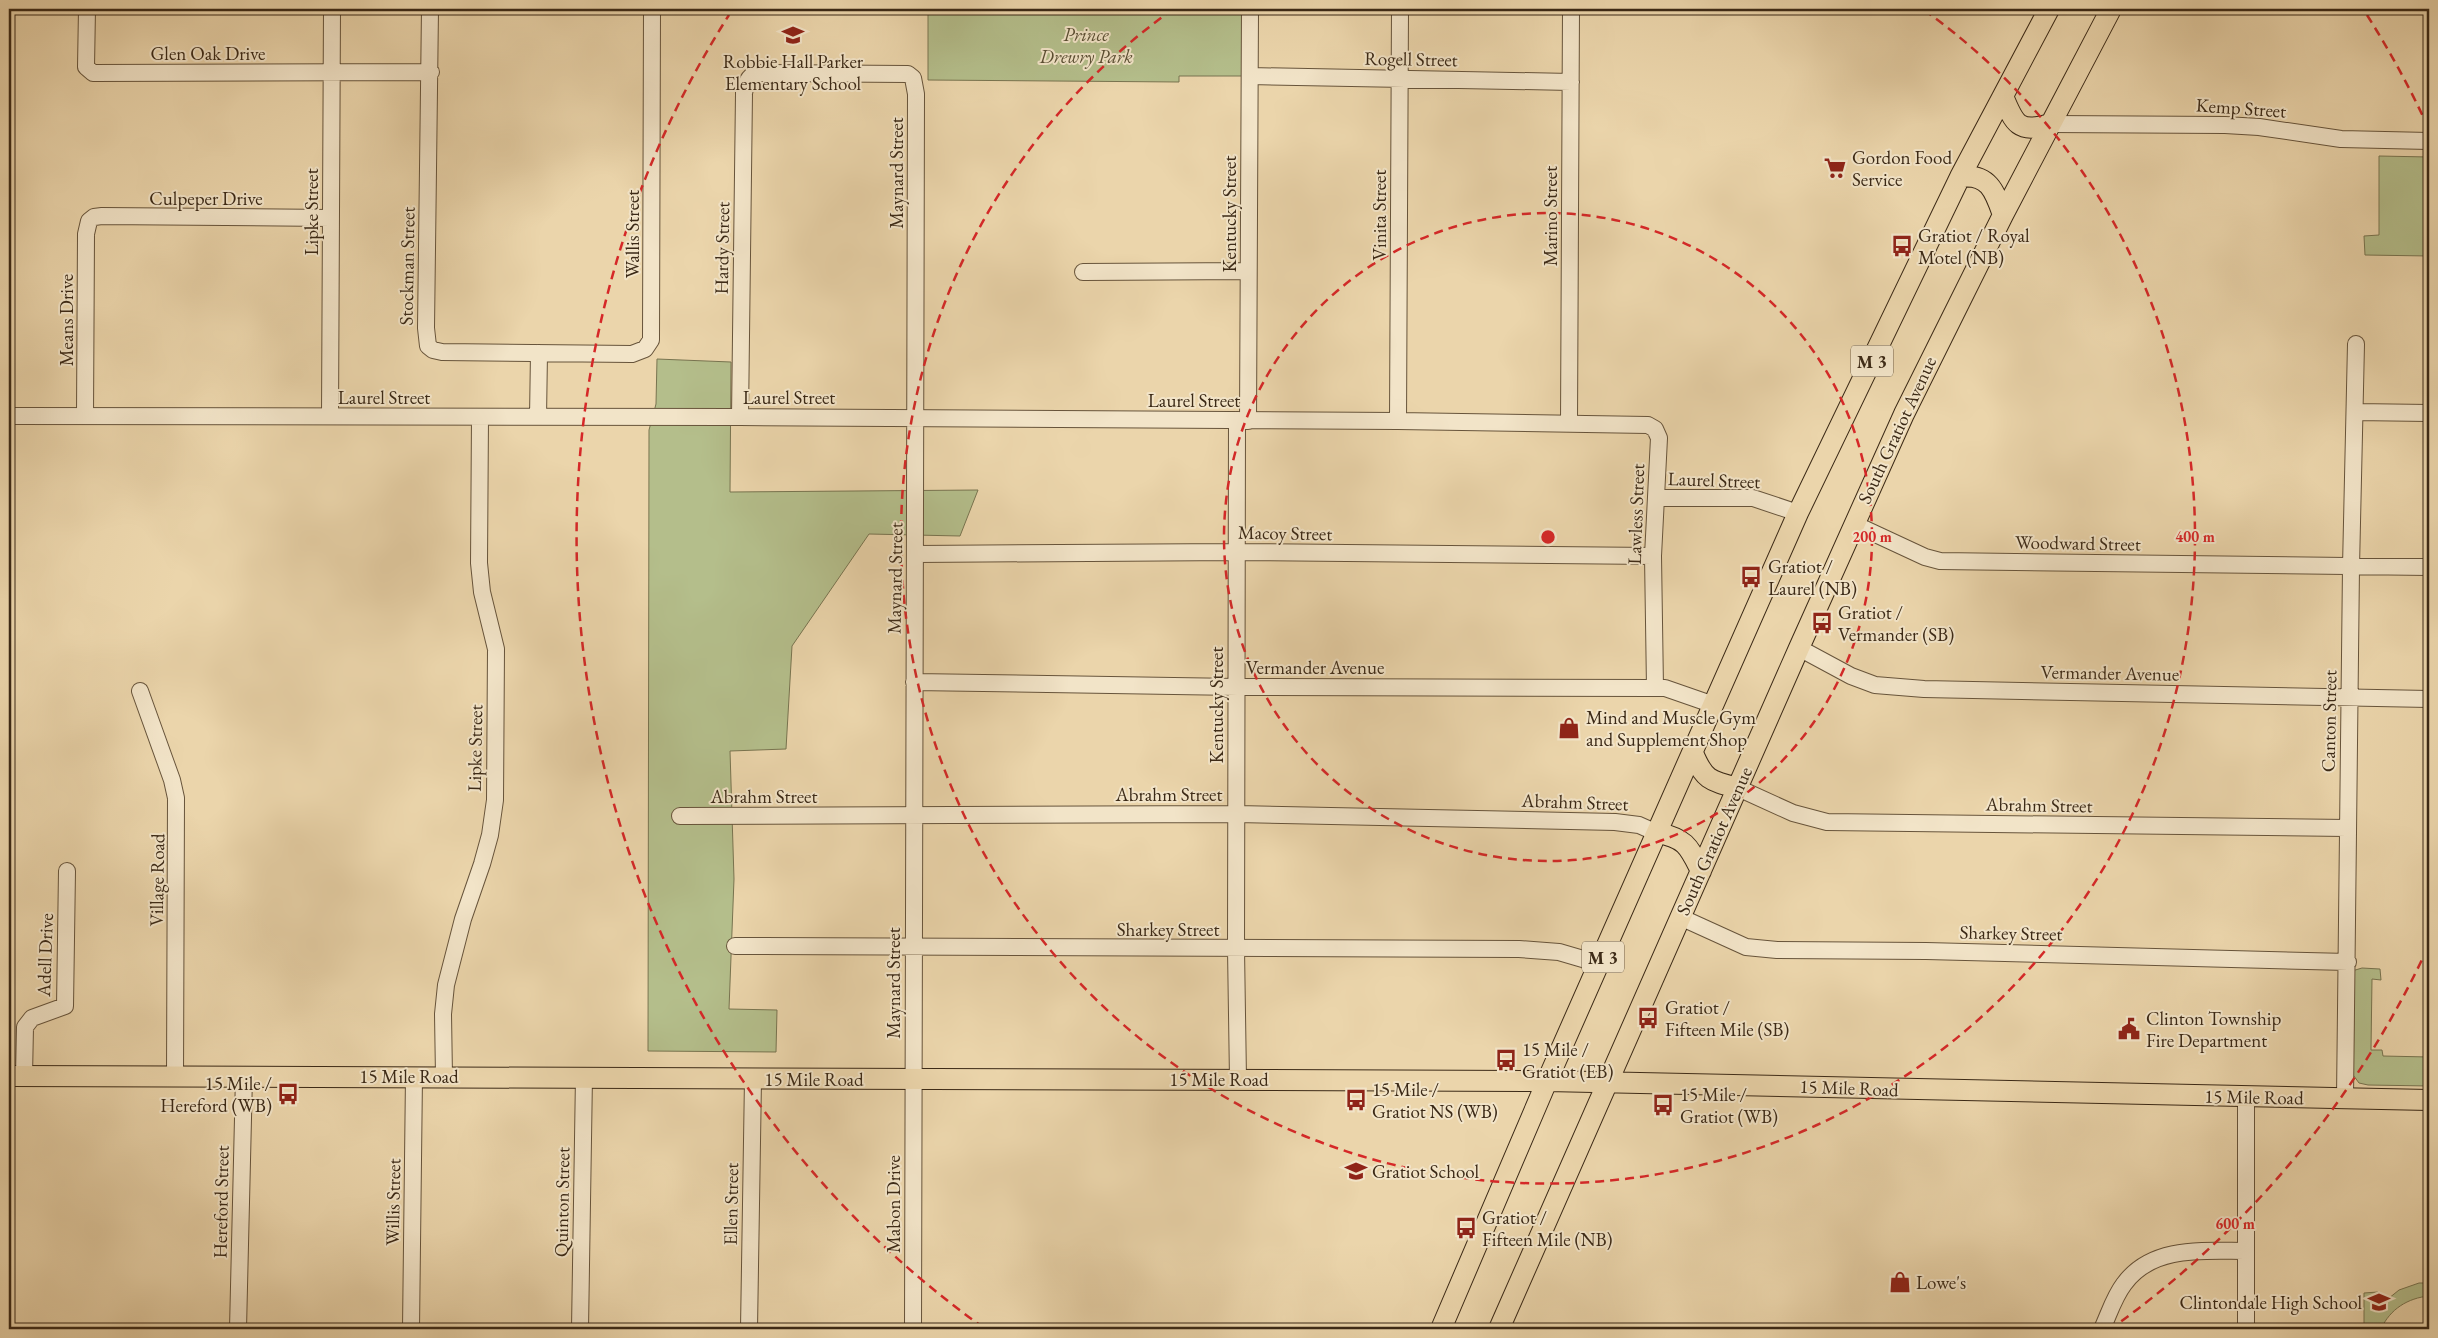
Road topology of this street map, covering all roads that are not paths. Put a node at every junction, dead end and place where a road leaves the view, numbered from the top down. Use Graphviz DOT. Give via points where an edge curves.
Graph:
graph roads {
  1 [pos="87,9"];
  2 [pos="332,9"];
  3 [pos="430,9"];
  4 [pos="652,9"];
  5 [pos="1250,9"];
  6 [pos="1400,9"];
  7 [pos="1571,9"];
  8 [pos="2049,9"];
  9 [pos="2112,9"];
  10 [pos="332,72"];
  11 [pos="431,72"];
  12 [pos="1250,76"];
  13 [pos="1400,79"];
  14 [pos="748,80"];
  15 [pos="1571,82"];
  16 [pos="2004,96"];
  17 [pos="2050,124"];
  18 [pos="2429,141"];
  19 [pos="1960,177"];
  20 [pos="2003,215"];
  21 [pos="331,218"];
  22 [pos="86,226"];
  23 [pos="1248,271"];
  24 [pos="1083,272"];
  25 [pos="2356,344"];
  26 [pos="539,354"];
  27 [pos="2355,412"];
  28 [pos="2429,413"];
  29 [pos="85,415"];
  30 [pos="9,416"];
  31 [pos="330,416"];
  32 [pos="480,417"];
  33 [pos="538,417"];
  34 [pos="740,417"];
  35 [pos="914,418"];
  36 [pos="1243,420"];
  37 [pos="1398,421"];
  38 [pos="1569,423"];
  39 [pos="1657,498"];
  40 [pos="1798,513"];
  41 [pos="1854,524"];
  42 [pos="1236,552"];
  43 [pos="916,554"];
  44 [pos="1653,556"];
  45 [pos="2351,567"];
  46 [pos="2429,568"];
  47 [pos="1798,648"];
  48 [pos="914,682"];
  49 [pos="1237,686"];
  50 [pos="1655,688"];
  51 [pos="140,691"];
  52 [pos="2349,698"];
  53 [pos="2429,699"];
  54 [pos="1714,705"];
  55 [pos="1693,753"];
  56 [pos="1738,788"];
  57 [pos="1236,814"];
  58 [pos="915,815"];
  59 [pos="680,816"];
  60 [pos="2347,828"];
  61 [pos="1657,833"];
  62 [pos="67,871"];
  63 [pos="1701,872"];
  64 [pos="1680,917"];
  65 [pos="735,946"];
  66 [pos="913,948"];
  67 [pos="1236,949"];
  68 [pos="2348,962"];
  69 [pos="1600,964"];
  70 [pos="17,1076"];
  71 [pos="175,1076"];
  72 [pos="244,1076"];
  73 [pos="414,1076"];
  74 [pos="444,1076"];
  75 [pos="584,1076"];
  76 [pos="913,1078"];
  77 [pos="752,1079"];
  78 [pos="1238,1079"];
  79 [pos="1547,1080"];
  80 [pos="1608,1082"];
  81 [pos="2246,1098"];
  82 [pos="2345,1098"];
  83 [pos="2429,1100"];
  84 [pos="2246,1251"];
  85 [pos="238,1329"];
  86 [pos="411,1329"];
  87 [pos="580,1329"];
  88 [pos="749,1329"];
  89 [pos="913,1329"];
  90 [pos="1441,1329"];
  91 [pos="1499,1329"];
  92 [pos="2102,1329"];
  93 [pos="2246,1329"];
  1 -- 10 [label="street, Glen Oak Drive" via="86,67 93,73"];
  2 -- 10 [label="street, Lipke Street"];
  3 -- 11 [label="street, Stockman Street"];
  4 -- 26 [label="street, Wallis Street" via="651,340 645,350 632,354"];
  5 -- 12 [label="street, Kentucky Street"];
  6 -- 13 [label="street, Vinita Street"];
  7 -- 15 [label="street, Marino Street"];
  8 -- 16 [label="main road, M 3"];
  9 -- 17 [label="main road, South Gratiot Avenue / M 3"];
  10 -- 11 [label="street"];
  10 -- 21 [label="street, Lipke Street"];
  11 -- 26 [label="street, Stockman Street" via="428,346 442,352"];
  12 -- 13 [label="street, Rogell Street"];
  12 -- 23 [label="street, Kentucky Street"];
  13 -- 15 [label="street, Rogell Street"];
  13 -- 37 [label="street, Vinita Street"];
  14 -- 34 [label="street, Hardy Street" via="744,94"];
  14 -- 35 [label="street, Maynard Street" via="756,73 899,73 913,78 916,94"];
  15 -- 38 [label="street, Marino Street"];
  16 -- 17 [label="main road" via="2018,124 2026,128"];
  16 -- 19 [label="main road, M 3"];
  17 -- 18 [label="street, Kemp Street" via="2233,125 2341,139"];
  17 -- 20 [label="main road, South Gratiot Avenue / M 3"];
  19 -- 20 [label="main road" via="1984,180 1997,198"];
  19 -- 40 [label="main road, M 3"];
  20 -- 41 [label="main road, South Gratiot Avenue / M 3" via="1930,360"];
  21 -- 22 [label="street, Culpeper Drive" via="102,216 94,217"];
  21 -- 31 [label="street, Lipke Street"];
  22 -- 29 [label="street, Means Drive"];
  23 -- 24 [label="street"];
  23 -- 36 [label="street, Kentucky Street"];
  25 -- 27 [label="street, Canton Street"];
  26 -- 33 [label="street"];
  27 -- 28 [label="street"];
  27 -- 45 [label="street, Canton Street"];
  29 -- 30 [label="street, Laurel Street"];
  29 -- 31 [label="street, Laurel Street"];
  31 -- 32 [label="street, Laurel Street"];
  32 -- 33 [label="street, Laurel Street"];
  32 -- 74 [label="street, Lipke Street" via="478,563 496,649 495,800 486,849 446,985"];
  33 -- 34 [label="street, Laurel Street"];
  34 -- 35 [label="street, Laurel Street"];
  35 -- 36 [label="street, Laurel Street"];
  35 -- 43 [label="street, Maynard Street"];
  36 -- 37 [label="street, Laurel Street"];
  36 -- 42 [label="street, Kentucky Street"];
  37 -- 38 [label="street, Laurel Street"];
  38 -- 39 [label="street, Lawless Street" via="1639,424 1655,429 1659,438"];
  39 -- 40 [label="street, Laurel Street" via="1752,498"];
  39 -- 44 [label="street, Lawless Street"];
  40 -- 54 [label="main road, M 3"];
  41 -- 45 [label="street, Woodward Street" via="1940,561"];
  41 -- 47 [label="main road, South Gratiot Avenue / M 3"];
  42 -- 43 [label="street, Macoy Street"];
  42 -- 44 [label="street, Macoy Street"];
  42 -- 49 [label="street, Kentucky Street"];
  43 -- 48 [label="street, Maynard Street"];
  44 -- 50 [label="street, Lawless Street"];
  45 -- 46 [label="street, Woodward Street"];
  45 -- 52 [label="street, Canton Street"];
  47 -- 52 [label="street, Vermander Avenue" via="1875,685 1924,690"];
  47 -- 56 [label="main road, South Gratiot Avenue / M 3"];
  48 -- 49 [label="street, Vermander Avenue"];
  48 -- 58 [label="street, Maynard Street"];
  49 -- 50 [label="street, Vermander Avenue"];
  49 -- 57 [label="street, Kentucky Street"];
  50 -- 54 [label="street, Vermander Avenue" via="1666,688"];
  51 -- 71 [label="street, Village Road" via="176,798"];
  52 -- 53 [label="street, Vermander Avenue"];
  52 -- 60 [label="street, Canton Street"];
  54 -- 55 [label="main road, M 3"];
  55 -- 56 [label="main road" via="1706,777"];
  55 -- 61 [label="main road, M 3"];
  56 -- 60 [label="street, Abrahm Street" via="1793,813 1827,822"];
  56 -- 63 [label="main road, South Gratiot Avenue / M 3"];
  57 -- 58 [label="street, Abrahm Street"];
  57 -- 61 [label="street, Abrahm Street" via="1608,822 1639,825"];
  57 -- 67 [label="street, Kentucky Street"];
  58 -- 59 [label="street, Abrahm Street"];
  58 -- 66 [label="street, Maynard Street"];
  60 -- 68 [label="street, Canton Street"];
  61 -- 63 [label="main road" via="1678,837 1685,842"];
  61 -- 69 [label="main road, M 3"];
  62 -- 70 [label="street, Adell Drive" via="65,1006 32,1018 25,1027"];
  63 -- 64 [label="main road, South Gratiot Avenue / M 3"];
  64 -- 68 [label="street, Sharkey Street" via="1746,947 1777,950"];
  64 -- 80 [label="main road, South Gratiot Avenue / M 3"];
  65 -- 66 [label="street, Sharkey Street"];
  66 -- 67 [label="street, Sharkey Street"];
  66 -- 76 [label="street, Maynard Street"];
  67 -- 69 [label="street, Sharkey Street" via="1541,950"];
  67 -- 78 [label="street, Kentucky Street"];
  68 -- 82 [label="street, Canton Street"];
  69 -- 79 [label="main road, M 3"];
  70 -- 71 [label="main road, 15 Mile Road"];
  71 -- 72 [label="main road, 15 Mile Road"];
  72 -- 73 [label="main road, 15 Mile Road"];
  72 -- 85 [label="street, Hereford Street"];
  73 -- 74 [label="main road, 15 Mile Road"];
  73 -- 86 [label="street, Willis Street"];
  74 -- 75 [label="main road, 15 Mile Road"];
  75 -- 77 [label="main road, 15 Mile Road"];
  75 -- 87 [label="street, Quinton Street"];
  76 -- 77 [label="main road, 15 Mile Road"];
  76 -- 78 [label="main road, 15 Mile Road"];
  76 -- 89 [label="street, Mabon Drive"];
  77 -- 88 [label="street, Ellen Street"];
  78 -- 79 [label="main road, 15 Mile Road"];
  79 -- 80 [label="main road, 15 Mile Road"];
  79 -- 90 [label="main road, M 3"];
  80 -- 81 [label="main road, 15 Mile Road"];
  80 -- 91 [label="main road, South Gratiot Avenue / M 3"];
  81 -- 82 [label="main road, 15 Mile Road"];
  81 -- 84 [label="street"];
  82 -- 83 [label="main road, 15 Mile Road"];
  84 -- 92 [label="street" via="2177,1252 2157,1259 2125,1283"];
  84 -- 93 [label="street"];
}
